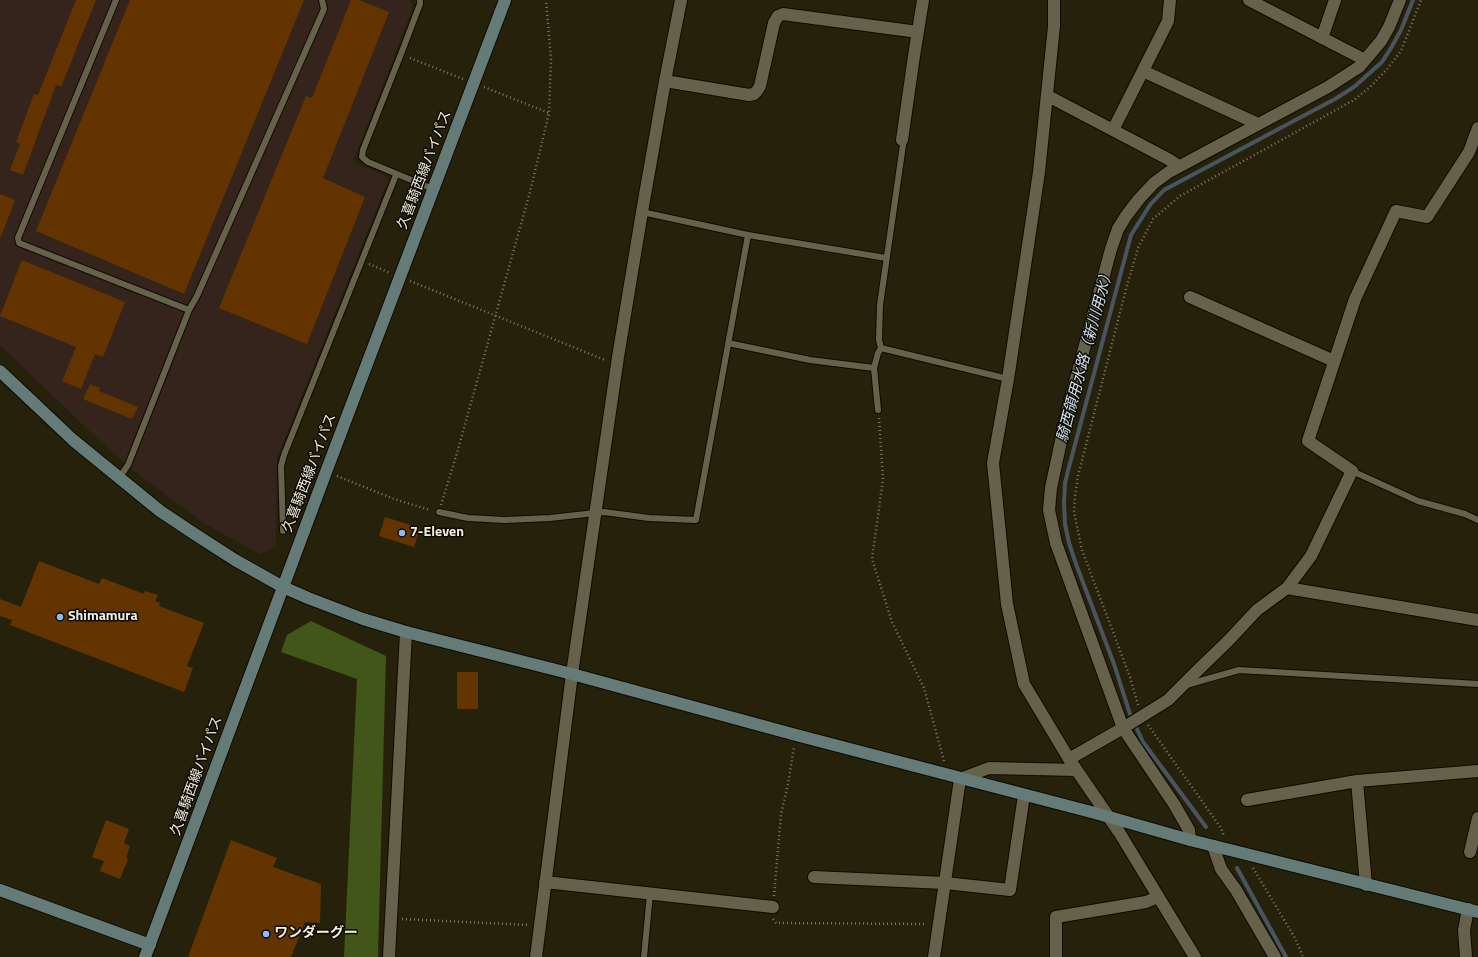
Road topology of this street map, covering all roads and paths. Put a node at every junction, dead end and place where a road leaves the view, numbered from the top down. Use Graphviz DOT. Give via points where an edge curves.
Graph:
graph roads {
  1 [pos="116,0"];
  2 [pos="322,0"];
  3 [pos="420,0"];
  4 [pos="505,0"];
  5 [pos="546,0"];
  6 [pos="681,0"];
  7 [pos="923,0"];
  8 [pos="1054,0"];
  9 [pos="1170,0"];
  10 [pos="1249,0"];
  11 [pos="1335,0"];
  12 [pos="1400,0"];
  13 [pos="1421,0"];
  14 [pos="918,32"];
  15 [pos="1322,38"];
  16 [pos="1365,60"];
  17 [pos="1143,71"];
  18 [pos="665,81"];
  19 [pos="1048,96"];
  20 [pos="1258,124"];
  21 [pos="1478,128"];
  22 [pos="1113,130"];
  23 [pos="902,140"];
  24 [pos="1474,154"];
  25 [pos="1179,166"];
  26 [pos="396,175"];
  27 [pos="433,189"];
  28 [pos="642,212"];
  29 [pos="748,235"];
  30 [pos="886,258"];
  31 [pos="361,261"];
  32 [pos="400,277"];
  33 [pos="1190,297"];
  34 [pos="188,310"];
  35 [pos="495,316"];
  36 [pos="728,343"];
  37 [pos="881,348"];
  38 [pos="1334,361"];
  39 [pos="617,364"];
  40 [pos="874,368"];
  41 [pos="0,371"];
  42 [pos="1008,379"];
  43 [pos="878,410"];
  44 [pos="1352,471"];
  45 [pos="326,472"];
  46 [pos="119,478"];
  47 [pos="439,512"];
  48 [pos="596,513"];
  49 [pos="1478,520"];
  50 [pos="283,531"];
  51 [pos="283,587"];
  52 [pos="1287,588"];
  53 [pos="1478,620"];
  54 [pos="406,632"];
  55 [pos="572,674"];
  56 [pos="1478,684"];
  57 [pos="1184,685"];
  58 [pos="1138,705"];
  59 [pos="1123,728"];
  60 [pos="1149,728"];
  61 [pos="1069,759"];
  62 [pos="1076,770"];
  63 [pos="1478,771"];
  64 [pos="948,775"];
  65 [pos="960,778"];
  66 [pos="1357,781"];
  67 [pos="1024,795"];
  68 [pos="1247,800"];
  69 [pos="1109,817"];
  70 [pos="1478,818"];
  71 [pos="1224,839"];
  72 [pos="1190,840"];
  73 [pos="1213,846"];
  74 [pos="1470,852"];
  75 [pos="1252,864"];
  76 [pos="814,877"];
  77 [pos="545,882"];
  78 [pos="945,882"];
  79 [pos="1366,885"];
  80 [pos="0,890"];
  81 [pos="650,894"];
  82 [pos="1158,896"];
  83 [pos="773,907"];
  84 [pos="1473,911"];
  85 [pos="391,918"];
  86 [pos="539,926"];
  87 [pos="150,944"];
  88 [pos="146,957"];
  89 [pos="389,957"];
  90 [pos="536,957"];
  91 [pos="644,957"];
  92 [pos="934,957"];
  93 [pos="1056,957"];
  94 [pos="1195,957"];
  95 [pos="1275,957"];
  96 [pos="1303,957"];
  97 [pos="1466,957"];
  1 -- 34 [label="lane" via="18,238 19,243"];
  2 -- 34 [label="lane" via="324,9 197,296"];
  3 -- 26 [label="lane" via="362,157"];
  4 -- 27 [label="street, 久喜騎西線バイパス"];
  5 -- 35 [label="path" via="551,59 549,113"];
  6 -- 18 [label="street"];
  7 -- 14 [label="street"];
  8 -- 19 [label="street"];
  9 -- 17 [label="street" via="1168,21"];
  10 -- 15 [label="street"];
  11 -- 15 [label="street"];
  12 -- 16 [label="street" via="1381,41"];
  13 -- 58 [label="path" via="1401,51 1370,87 1354,100 1180,196 1153,219 1138,248 1078,476 1074,512 1082,550"];
  14 -- 18 [label="street" via="783,14 778,16 774,23 760,86 754,94"];
  14 -- 23 [label="street"];
  15 -- 16 [label="street"];
  16 -- 20 [label="street" via="1359,67 1328,87"];
  17 -- 20 [label="street"];
  17 -- 22 [label="street"];
  18 -- 28 [label="street"];
  19 -- 22 [label="street"];
  19 -- 42 [label="street"];
  20 -- 25 [label="street"];
  21 -- 24 [label="street"];
  22 -- 25 [label="street"];
  23 -- 30 [label="lane"];
  24 -- 38 [label="street" via="1427,217 1396,211 1355,299"];
  25 -- 59 [label="street" via="1154,183 1118,229 1068,408 1051,488 1049,510 1056,543"];
  26 -- 27 [label="lane"];
  26 -- 31 [label="lane"];
  27 -- 32 [label="street, 久喜騎西線バイパス"];
  28 -- 29 [label="lane"];
  28 -- 39 [label="street"];
  29 -- 30 [label="lane"];
  29 -- 36 [label="lane"];
  30 -- 37 [label="lane" via="880,305"];
  31 -- 32 [label="path"];
  31 -- 50 [label="lane" via="284,455 281,466"];
  32 -- 35 [label="path"];
  32 -- 45 [label="street, 久喜騎西線バイパス"];
  33 -- 38 [label="street"];
  34 -- 46 [label="lane" via="128,465"];
  35 -- 39 [label="path"];
  35 -- 47 [label="path"];
  36 -- 40 [label="lane" via="810,360"];
  36 -- 48 [label="lane" via="696,520"];
  37 -- 40 [label="lane"];
  37 -- 42 [label="lane"];
  38 -- 44 [label="street" via="1308,441"];
  39 -- 48 [label="street"];
  40 -- 43 [label="lane"];
  41 -- 46 [label="street" via="73,440"];
  42 -- 61 [label="street" via="993,463 1006,604 1024,684"];
  43 -- 64 [label="path" via="883,479 872,559 892,622 924,688"];
  44 -- 49 [label="lane" via="1418,501"];
  44 -- 52 [label="street" via="1311,556"];
  45 -- 47 [label="path" via="394,499"];
  45 -- 51 [label="street, 久喜騎西線バイパス"];
  46 -- 51 [label="street" via="160,511 193,533"];
  47 -- 48 [label="lane" via="468,518 505,520"];
  48 -- 55 [label="street"];
  51 -- 54 [label="street" via="356,616"];
  51 -- 87 [label="street, 久喜騎西線バイパス"];
  52 -- 53 [label="street"];
  52 -- 57 [label="street" via="1257,610"];
  54 -- 55 [label="street"];
  54 -- 85 [label="street"];
  55 -- 64 [label="street"];
  55 -- 77 [label="street"];
  56 -- 57 [label="lane" via="1239,670"];
  57 -- 59 [label="street" via="1168,700"];
  59 -- 61 [label="street"];
  59 -- 72 [label="street" via="1174,804 1189,830"];
  60 -- 71 [label="path" via="1221,828"];
  61 -- 62 [label="street"];
  62 -- 65 [label="street" via="989,768"];
  62 -- 69 [label="street"];
  63 -- 66 [label="street"];
  64 -- 65 [label="street"];
  65 -- 67 [label="street"];
  65 -- 78 [label="street"];
  66 -- 68 [label="street"];
  66 -- 79 [label="street"];
  67 -- 69 [label="street"];
  67 -- 78 [label="street" via="1010,890"];
  69 -- 72 [label="street"];
  69 -- 82 [label="street"];
  70 -- 74 [label="street"];
  72 -- 73 [label="street"];
  73 -- 79 [label="street"];
  73 -- 95 [label="street" via="1221,869"];
  75 -- 96 [label="path" via="1295,938"];
  76 -- 78 [label="street"];
  77 -- 81 [label="street"];
  77 -- 86 [label="street"];
  78 -- 92 [label="street"];
  79 -- 84 [label="street"];
  80 -- 87 [label="street"];
  81 -- 83 [label="street"];
  81 -- 91 [label="lane"];
  82 -- 93 [label="street" via="1146,902 1056,917"];
  82 -- 94 [label="street"];
  84 -- 97 [label="street" via="1464,930"];
  85 -- 86 [label="path"];
  85 -- 89 [label="street"];
  86 -- 90 [label="street"];
  87 -- 88 [label="street, 久喜騎西線バイパス"];
}
